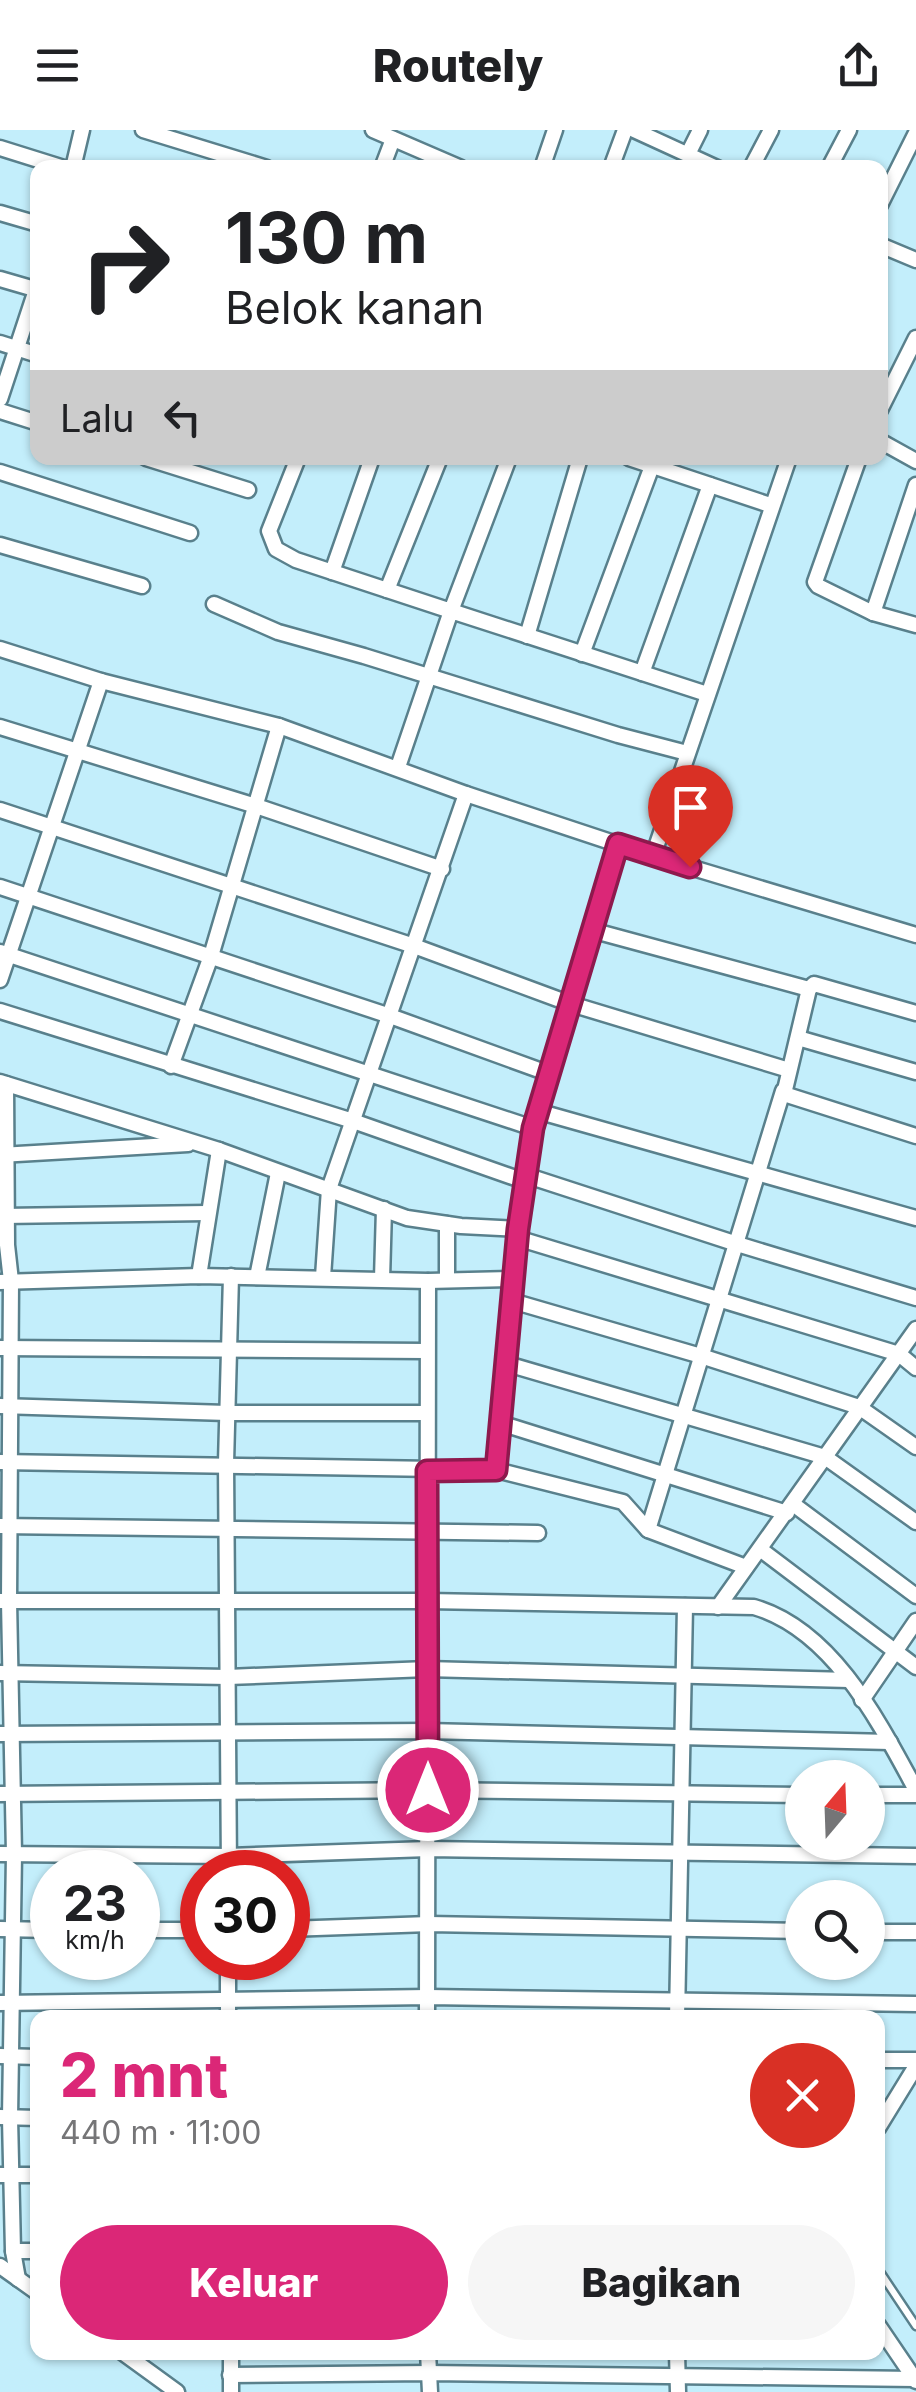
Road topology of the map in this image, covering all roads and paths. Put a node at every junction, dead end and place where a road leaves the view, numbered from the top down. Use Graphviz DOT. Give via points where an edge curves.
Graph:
graph roads {
  1 [pos="82,130"];
  2 [pos="143,130"];
  3 [pos="373,130"];
  4 [pos="555,130"];
  5 [pos="624,130"];
  6 [pos="634,130"];
  7 [pos="700,130"];
  8 [pos="771,130"];
  9 [pos="849,130"];
  10 [pos="916,133"];
  11 [pos="393,139"];
  12 [pos="0,148"];
  13 [pos="688,154"];
  14 [pos="38,160"];
  15 [pos="75,160"];
  16 [pos="241,160"];
  17 [pos="385,160"];
  18 [pos="442,160"];
  19 [pos="545,160"];
  20 [pos="614,160"];
  21 [pos="701,160"];
  22 [pos="755,160"];
  23 [pos="834,160"];
  24 [pos="888,189"];
  25 [pos="0,213"];
  26 [pos="30,222"];
  27 [pos="888,250"];
  28 [pos="916,260"];
  29 [pos="0,279"];
  30 [pos="30,286"];
  31 [pos="30,308"];
  32 [pos="916,338"];
  33 [pos="0,343"];
  34 [pos="16,348"];
  35 [pos="30,352"];
  36 [pos="888,394"];
  37 [pos="0,399"];
  38 [pos="0,411"];
  39 [pos="30,420"];
  40 [pos="888,445"];
  41 [pos="916,461"];
  42 [pos="168,465"];
  43 [pos="295,465"];
  44 [pos="370,465"];
  45 [pos="437,465"];
  46 [pos="506,465"];
  47 [pos="578,465"];
  48 [pos="653,465"];
  49 [pos="661,465"];
  50 [pos="785,465"];
  51 [pos="857,465"];
  52 [pos="0,472"];
  53 [pos="916,484"];
  54 [pos="710,485"];
  55 [pos="248,490"];
  56 [pos="770,505"];
  57 [pos="190,532"];
  58 [pos="0,545"];
  59 [pos="332,572"];
  60 [pos="142,586"];
  61 [pos="386,590"];
  62 [pos="214,604"];
  63 [pos="451,611"];
  64 [pos="873,613"];
  65 [pos="916,625"];
  66 [pos="526,636"];
  67 [pos="0,649"];
  68 [pos="582,654"];
  69 [pos="642,673"];
  70 [pos="428,676"];
  71 [pos="101,681"];
  72 [pos="707,694"];
  73 [pos="279,726"];
  74 [pos="0,727"];
  75 [pos="77,750"];
  76 [pos="687,753"];
  77 [pos="398,767"];
  78 [pos="466,794"];
  79 [pos="256,806"];
  80 [pos="0,810"];
  81 [pos="51,825"];
  82 [pos="618,844"];
  83 [pos="653,856"];
  84 [pos="442,869"];
  85 [pos="231,884"];
  86 [pos="0,887"];
  87 [pos="27,896"];
  88 [pos="591,930"];
  89 [pos="916,935"];
  90 [pos="414,946"];
  91 [pos="4,953"];
  92 [pos="210,956"];
  93 [pos="0,980"];
  94 [pos="809,989"];
  95 [pos="571,1004"];
  96 [pos="0,1012"];
  97 [pos="916,1012"];
  98 [pos="191,1016"];
  99 [pos="390,1016"];
  100 [pos="798,1038"];
  101 [pos="171,1066"];
  102 [pos="789,1070"];
  103 [pos="916,1072"];
  104 [pos="550,1074"];
  105 [pos="368,1076"];
  106 [pos="3,1083"];
  107 [pos="784,1091"];
  108 [pos="537,1111"];
  109 [pos="353,1121"];
  110 [pos="533,1128"];
  111 [pos="916,1136"];
  112 [pos="199,1144"];
  113 [pos="219,1150"];
  114 [pos="2,1155"];
  115 [pos="758,1172"];
  116 [pos="278,1173"];
  117 [pos="524,1178"];
  118 [pos="329,1188"];
  119 [pos="384,1209"];
  120 [pos="207,1213"];
  121 [pos="4,1216"];
  122 [pos="916,1218"];
  123 [pos="447,1224"];
  124 [pos="518,1233"];
  125 [pos="734,1243"];
  126 [pos="199,1276"];
  127 [pos="232,1276"];
  128 [pos="257,1277"];
  129 [pos="323,1278"];
  130 [pos="382,1279"];
  131 [pos="513,1279"];
  132 [pos="447,1280"];
  133 [pos="428,1281"];
  134 [pos="6,1282"];
  135 [pos="916,1298"];
  136 [pos="719,1300"];
  137 [pos="512,1301"];
  138 [pos="916,1329"];
  139 [pos="5,1348"];
  140 [pos="230,1349"];
  141 [pos="426,1351"];
  142 [pos="899,1354"];
  143 [pos="701,1356"];
  144 [pos="504,1362"];
  145 [pos="916,1368"];
  146 [pos="6,1406"];
  147 [pos="859,1407"];
  148 [pos="426,1413"];
  149 [pos="228,1414"];
  150 [pos="684,1414"];
  151 [pos="500,1423"];
  152 [pos="916,1447"];
  153 [pos="824,1457"];
  154 [pos="6,1462"];
  155 [pos="226,1463"];
  156 [pos="496,1470"];
  157 [pos="427,1471"];
  158 [pos="666,1474"];
  159 [pos="790,1508"];
  160 [pos="916,1522"];
  161 [pos="5,1526"];
  162 [pos="227,1529"];
  163 [pos="648,1530"];
  164 [pos="426,1531"];
  165 [pos="538,1533"];
  166 [pos="760,1549"];
  167 [pos="746,1568"];
  168 [pos="916,1596"];
  169 [pos="4,1601"];
  170 [pos="427,1601"];
  171 [pos="230,1603"];
  172 [pos="685,1606"];
  173 [pos="718,1607"];
  174 [pos="916,1621"];
  175 [pos="894,1651"];
  176 [pos="916,1666"];
  177 [pos="427,1669"];
  178 [pos="5,1673"];
  179 [pos="681,1674"];
  180 [pos="228,1677"];
  181 [pos="849,1680"];
  182 [pos="862,1700"];
  183 [pos="230,1731"];
  184 [pos="427,1731"];
  185 [pos="5,1734"];
  186 [pos="680,1736"];
  187 [pos="890,1742"];
  188 [pos="428,1790"];
  189 [pos="916,1792"];
  190 [pos="5,1794"];
  191 [pos="228,1794"];
  192 [pos="885,1794"];
  193 [pos="680,1795"];
  194 [pos="785,1795"];
  195 [pos="428,1848"];
  196 [pos="229,1850"];
  197 [pos="310,1853"];
  198 [pos="7,1854"];
  199 [pos="679,1854"];
  200 [pos="180,1856"];
  201 [pos="916,1856"];
  202 [pos="428,1924"];
  203 [pos="310,1927"];
  204 [pos="6,1929"];
  205 [pos="678,1930"];
  206 [pos="785,1932"];
  207 [pos="885,1932"];
  208 [pos="916,1932"];
  209 [pos="228,1980"];
  210 [pos="428,1997"];
  211 [pos="6,2003"];
  212 [pos="916,2004"];
  213 [pos="228,2010"];
  214 [pos="428,2010"];
  215 [pos="678,2010"];
  216 [pos="5,2056"];
  217 [pos="30,2057"];
  218 [pos="885,2061"];
  219 [pos="916,2063"];
  220 [pos="885,2114"];
  221 [pos="5,2117"];
  222 [pos="30,2118"];
  223 [pos="6,2175"];
  224 [pos="14,2251"];
  225 [pos="30,2251"];
  226 [pos="0,2266"];
  227 [pos="18,2278"];
  228 [pos="885,2280"];
  229 [pos="30,2286"];
  230 [pos="916,2326"];
  231 [pos="885,2335"];
  232 [pos="133,2360"];
  233 [pos="231,2360"];
  234 [pos="428,2360"];
  235 [pos="677,2360"];
  236 [pos="429,2373"];
  237 [pos="230,2376"];
  238 [pos="916,2380"];
  239 [pos="678,2385"];
  240 [pos="177,2392"];
  241 [pos="232,2392"];
  242 [pos="430,2392"];
  1 -- 15 [label="street"];
  2 -- 16 [label="street"];
  3 -- 11 [label="street"];
  4 -- 19 [label="street"];
  5 -- 20 [label="street"];
  6 -- 13 [label="street"];
  7 -- 13 [label="street"];
  8 -- 22 [label="street"];
  9 -- 23 [label="street"];
  10 -- 24 [label="street"];
  11 -- 17 [label="street"];
  11 -- 18 [label="street"];
  12 -- 14 [label="street"];
  13 -- 21 [label="street"];
  25 -- 26 [label="street"];
  27 -- 28 [label="street"];
  29 -- 30 [label="street"];
  31 -- 34 [label="street"];
  32 -- 36 [label="street"];
  33 -- 34 [label="street"];
  34 -- 35 [label="street"];
  34 -- 37 [label="street"];
  38 -- 39 [label="street"];
  40 -- 41 [label="street"];
  42 -- 55 [label="street"];
  43 -- 59 [label="street" via="269,531 276,550"];
  44 -- 59 [label="street"];
  45 -- 61 [label="street"];
  46 -- 63 [label="street"];
  47 -- 66 [label="street"];
  48 -- 68 [label="street"];
  49 -- 54 [label="street"];
  50 -- 56 [label="street"];
  51 -- 64 [label="street" via="815,582"];
  52 -- 57 [label="street"];
  53 -- 64 [label="street"];
  54 -- 56 [label="street"];
  54 -- 69 [label="street"];
  56 -- 72 [label="street"];
  58 -- 60 [label="street"];
  59 -- 61 [label="street"];
  61 -- 63 [label="street"];
  62 -- 70 [label="street" via="278,632"];
  63 -- 66 [label="street"];
  63 -- 70 [label="street"];
  64 -- 65 [label="street"];
  66 -- 68 [label="street"];
  67 -- 71 [label="street"];
  68 -- 69 [label="street"];
  69 -- 72 [label="street"];
  70 -- 76 [label="street"];
  70 -- 77 [label="street"];
  71 -- 73 [label="street"];
  71 -- 75 [label="street"];
  72 -- 76 [label="street"];
  73 -- 77 [label="street"];
  73 -- 79 [label="street"];
  74 -- 75 [label="street"];
  75 -- 79 [label="street"];
  75 -- 81 [label="street"];
  76 -- 83 [label="street"];
  77 -- 78 [label="street"];
  78 -- 82 [label="street"];
  78 -- 84 [label="street"];
  79 -- 84 [label="street"];
  79 -- 85 [label="street"];
  80 -- 81 [label="street"];
  81 -- 85 [label="street"];
  81 -- 87 [label="street"];
  82 -- 83 [label="street"];
  82 -- 88 [label="street"];
  83 -- 89 [label="street"];
  84 -- 90 [label="street"];
  85 -- 90 [label="street"];
  85 -- 92 [label="street"];
  86 -- 87 [label="street"];
  87 -- 91 [label="street"];
  87 -- 92 [label="street"];
  88 -- 94 [label="street"];
  88 -- 95 [label="street"];
  90 -- 95 [label="street"];
  90 -- 99 [label="street"];
  91 -- 93 [label="street"];
  91 -- 98 [label="street"];
  92 -- 98 [label="street"];
  92 -- 99 [label="street"];
  94 -- 97 [label="street" via="833,987"];
  94 -- 100 [label="street"];
  95 -- 102 [label="street"];
  95 -- 104 [label="street"];
  96 -- 101 [label="street"];
  98 -- 101 [label="street"];
  98 -- 105 [label="street"];
  99 -- 104 [label="street"];
  99 -- 105 [label="street"];
  100 -- 102 [label="street"];
  100 -- 103 [label="street"];
  101 -- 109 [label="street"];
  102 -- 107 [label="street"];
  104 -- 108 [label="street"];
  105 -- 109 [label="street"];
  105 -- 110 [label="street"];
  106 -- 112 [label="street"];
  106 -- 114 [label="street"];
  107 -- 111 [label="street"];
  107 -- 115 [label="street"];
  108 -- 110 [label="street"];
  108 -- 115 [label="street"];
  109 -- 117 [label="street"];
  109 -- 118 [label="street"];
  110 -- 117 [label="street"];
  112 -- 113 [label="street"];
  112 -- 114 [label="street"];
  113 -- 116 [label="street"];
  113 -- 120 [label="street"];
  114 -- 121 [label="street"];
  115 -- 122 [label="street"];
  115 -- 125 [label="street"];
  116 -- 118 [label="street"];
  116 -- 128 [label="street"];
  117 -- 124 [label="street"];
  117 -- 125 [label="street"];
  118 -- 119 [label="street"];
  118 -- 129 [label="street"];
  119 -- 123 [label="street"];
  119 -- 130 [label="street"];
  120 -- 121 [label="street"];
  120 -- 126 [label="street"];
  121 -- 134 [label="street"];
  123 -- 124 [label="street"];
  123 -- 132 [label="street"];
  124 -- 131 [label="street"];
  124 -- 136 [label="street"];
  125 -- 135 [label="street"];
  125 -- 136 [label="street"];
  126 -- 127 [label="street"];
  126 -- 134 [label="street"];
  127 -- 128 [label="street"];
  127 -- 140 [label="street"];
  128 -- 129 [label="street"];
  129 -- 130 [label="street"];
  130 -- 133 [label="street"];
  131 -- 132 [label="street"];
  131 -- 137 [label="street"];
  132 -- 133 [label="street"];
  133 -- 141 [label="street"];
  134 -- 139 [label="street"];
  136 -- 142 [label="street"];
  136 -- 143 [label="street"];
  137 -- 143 [label="street"];
  137 -- 144 [label="street"];
  138 -- 142 [label="street"];
  139 -- 140 [label="street"];
  139 -- 146 [label="street"];
  140 -- 141 [label="street"];
  140 -- 149 [label="street"];
  141 -- 148 [label="street"];
  142 -- 145 [label="street"];
  142 -- 147 [label="street"];
  143 -- 147 [label="street"];
  143 -- 150 [label="street"];
  144 -- 150 [label="street"];
  144 -- 151 [label="street"];
  146 -- 149 [label="street"];
  146 -- 154 [label="street"];
  147 -- 152 [label="street"];
  147 -- 153 [label="street"];
  148 -- 149 [label="street"];
  148 -- 157 [label="street"];
  149 -- 155 [label="street"];
  150 -- 153 [label="street"];
  150 -- 158 [label="street"];
  151 -- 156 [label="street"];
  151 -- 158 [label="street"];
  153 -- 159 [label="street"];
  153 -- 160 [label="street"];
  154 -- 155 [label="street"];
  154 -- 161 [label="street"];
  155 -- 157 [label="street"];
  155 -- 162 [label="street"];
  156 -- 157 [label="street"];
  156 -- 163 [label="street" via="622,1502"];
  157 -- 164 [label="street"];
  158 -- 159 [label="street"];
  158 -- 163 [label="street"];
  159 -- 166 [label="street"];
  159 -- 168 [label="street"];
  161 -- 162 [label="street"];
  161 -- 169 [label="street"];
  162 -- 164 [label="street"];
  162 -- 171 [label="street"];
  163 -- 167 [label="street"];
  164 -- 165 [label="street"];
  164 -- 170 [label="street"];
  166 -- 167 [label="street"];
  166 -- 175 [label="street"];
  167 -- 173 [label="street"];
  169 -- 171 [label="street"];
  169 -- 178 [label="street"];
  170 -- 171 [label="street"];
  170 -- 172 [label="street"];
  170 -- 177 [label="street"];
  171 -- 180 [label="street"];
  172 -- 173 [label="street"];
  172 -- 179 [label="street"];
  173 -- 181 [label="street" via="781,1615"];
  174 -- 175 [label="street"];
  175 -- 176 [label="street"];
  175 -- 182 [label="street"];
  177 -- 179 [label="street"];
  177 -- 180 [label="street"];
  177 -- 184 [label="street"];
  178 -- 180 [label="street"];
  178 -- 185 [label="street"];
  179 -- 181 [label="street"];
  179 -- 186 [label="street"];
  180 -- 183 [label="street"];
  181 -- 182 [label="street"];
  182 -- 187 [label="street"];
  183 -- 184 [label="street"];
  183 -- 185 [label="street"];
  183 -- 191 [label="street"];
  184 -- 186 [label="street"];
  184 -- 188 [label="street"];
  185 -- 190 [label="street"];
  186 -- 187 [label="street"];
  186 -- 193 [label="street"];
  187 -- 189 [label="street"];
  188 -- 191 [label="street"];
  188 -- 193 [label="street"];
  188 -- 195 [label="street"];
  189 -- 192 [label="street"];
  190 -- 191 [label="street"];
  190 -- 198 [label="street"];
  191 -- 196 [label="street"];
  193 -- 194 [label="street"];
  193 -- 199 [label="street"];
  195 -- 197 [label="street"];
  195 -- 199 [label="street"];
  195 -- 202 [label="street"];
  198 -- 200 [label="street"];
  198 -- 204 [label="street"];
  199 -- 201 [label="street"];
  199 -- 205 [label="street"];
  202 -- 203 [label="street"];
  202 -- 205 [label="street"];
  202 -- 210 [label="street"];
  204 -- 211 [label="street"];
  205 -- 206 [label="street"];
  205 -- 215 [label="street"];
  207 -- 208 [label="street"];
  209 -- 213 [label="street"];
  210 -- 213 [label="street"];
  210 -- 214 [label="street"];
  210 -- 215 [label="street"];
  211 -- 213 [label="street"];
  211 -- 216 [label="street"];
  212 -- 215 [label="street"];
  216 -- 217 [label="street"];
  216 -- 221 [label="street"];
  218 -- 219 [label="street"];
  219 -- 220 [label="street"];
  221 -- 222 [label="street"];
  221 -- 223 [label="street"];
  223 -- 224 [label="street"];
  224 -- 225 [label="street"];
  224 -- 227 [label="street"];
  226 -- 227 [label="street"];
  227 -- 229 [label="street"];
  228 -- 230 [label="lane"];
  231 -- 238 [label="street"];
  232 -- 240 [label="street"];
  233 -- 237 [label="street"];
  234 -- 236 [label="street"];
  235 -- 239 [label="street"];
  236 -- 237 [label="street"];
  236 -- 239 [label="street"];
  236 -- 242 [label="street"];
  237 -- 241 [label="street"];
  238 -- 239 [label="street"];
}
